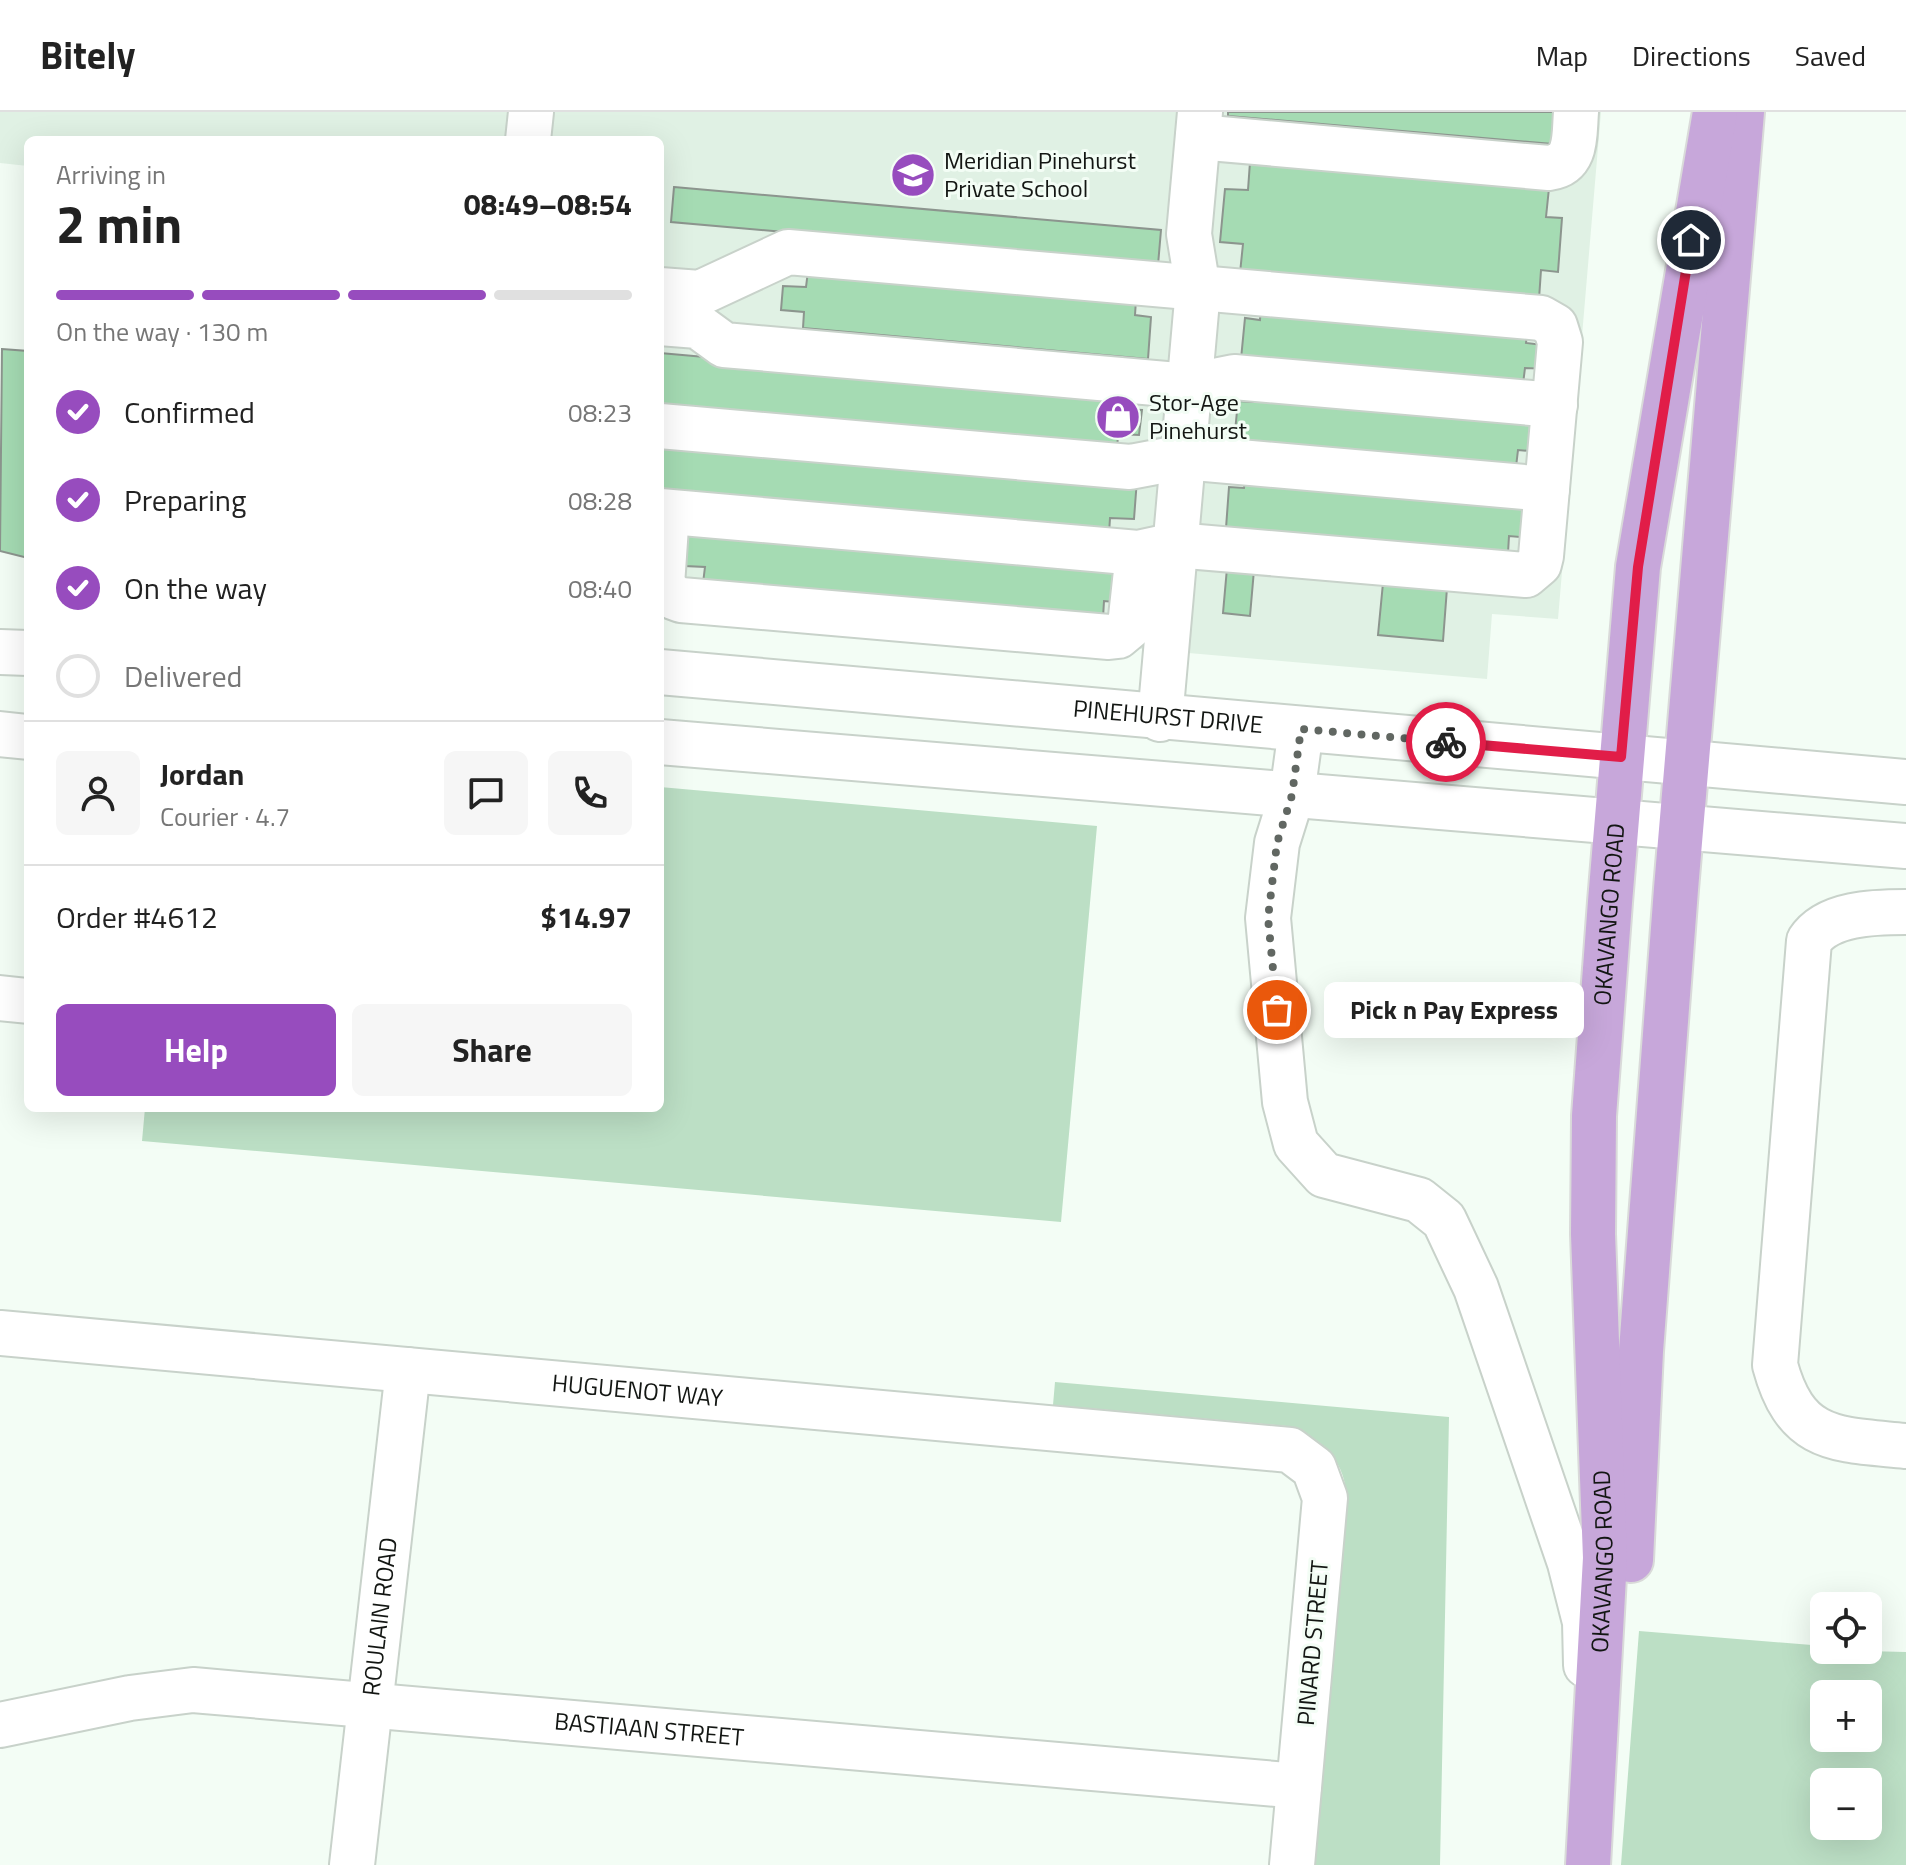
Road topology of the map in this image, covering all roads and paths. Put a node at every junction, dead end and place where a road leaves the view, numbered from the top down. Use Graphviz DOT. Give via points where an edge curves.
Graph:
graph roads {
  1 [pos="531,112"];
  2 [pos="1576,112"];
  3 [pos="1715,112"];
  4 [pos="1742,112"];
  5 [pos="1199,124"];
  6 [pos="528,136"];
  7 [pos="1198,289"];
  8 [pos="679,308"];
  9 [pos="1189,386"];
  10 [pos="1555,405"];
  11 [pos="664,426"];
  12 [pos="1183,457"];
  13 [pos="1547,489"];
  14 [pos="664,511"];
  15 [pos="1157,549"];
  16 [pos="664,587"];
  17 [pos="0,652"];
  18 [pos="24,653"];
  19 [pos="664,672"];
  20 [pos="1160,719"];
  21 [pos="1301,729"];
  22 [pos="0,734"];
  23 [pos="24,737"];
  24 [pos="664,742"];
  25 [pos="1621,757"];
  26 [pos="1688,763"];
  27 [pos="1906,782"];
  28 [pos="1292,795"];
  29 [pos="1616,823"];
  30 [pos="1682,829"];
  31 [pos="1906,846"];
  32 [pos="1906,912"];
  33 [pos="0,998"];
  34 [pos="24,1001"];
  35 [pos="0,1333"];
  36 [pos="408,1370"];
  37 [pos="1906,1446"];
  38 [pos="1275,1447"];
  39 [pos="1597,1704"];
  40 [pos="370,1705"];
  41 [pos="0,1725"];
  42 [pos="1299,1786"];
  43 [pos="352,1865"];
  44 [pos="1292,1865"];
  45 [pos="1588,1865"];
  46 [pos="1607,1865"];
  1 -- 6 [label="street"];
  2 -- 5 [label="street" via="1570,157 1549,168"];
  3 -- 25 [label="main road, OKAVANGO ROAD" via="1638,567"];
  4 -- 26 [label="main road, OKAVANGO ROAD"];
  5 -- 7 [label="street" via="1189,234"];
  7 -- 8 [label="street" via="788,252"];
  7 -- 9 [label="street"];
  7 -- 10 [label="street" via="1549,321 1560,342"];
  8 -- 9 [label="street" via="724,345"];
  9 -- 10 [label="street" via="1234,377"];
  9 -- 12 [label="street"];
  10 -- 13 [label="street"];
  11 -- 12 [label="street" via="1130,467"];
  12 -- 13 [label="street"];
  12 -- 15 [label="street"];
  13 -- 15 [label="street" via="1541,556 1526,575"];
  14 -- 15 [label="street"];
  15 -- 16 [label="street" via="1133,618 1125,632 1109,637 673,597"];
  15 -- 20 [label="street" via="1167,632"];
  17 -- 18 [label="street"];
  19 -- 20 [label="street, PINEHURST DRIVE"];
  20 -- 21 [label="street, PINEHURST DRIVE"];
  21 -- 25 [label="street, PINEHURST DRIVE"];
  21 -- 28 [label="street"];
  22 -- 23 [label="street"];
  24 -- 28 [label="street"];
  25 -- 26 [label="street, PINEHURST DRIVE"];
  25 -- 29 [label="main road, OKAVANGO ROAD"];
  26 -- 27 [label="street, PINEHURST DRIVE"];
  26 -- 30 [label="main road, OKAVANGO ROAD"];
  28 -- 29 [label="street"];
  28 -- 39 [label="street" via="1277,843 1268,918 1285,1102 1296,1144 1324,1175 1419,1200 1444,1220 1476,1288 1570,1563 1585,1622 1586,1681"];
  29 -- 30 [label="street"];
  29 -- 39 [label="main road, OKAVANGO ROAD" via="1594,1116 1605,1558"];
  30 -- 31 [label="street"];
  30 -- 46 [label="main road, OKAVANGO ROAD" via="1641,1351 1623,1716"];
  32 -- 37 [label="street" via="1843,918 1817,928 1809,941 1775,1365 1783,1395 1806,1425 1841,1440"];
  33 -- 34 [label="street"];
  35 -- 36 [label="street, HUGUENOT WAY"];
  36 -- 38 [label="street, HUGUENOT WAY"];
  36 -- 40 [label="street, ROULAIN ROAD"];
  38 -- 42 [label="street, PINARD STREET" via="1314,1468 1325,1498"];
  39 -- 45 [label="main road, OKAVANGO ROAD"];
  40 -- 41 [label="street, BASTIAAN STREET" via="193,1690"];
  40 -- 42 [label="street, BASTIAAN STREET"];
  40 -- 43 [label="street, ROULAIN ROAD"];
  42 -- 44 [label="street, PINARD STREET"];
}
